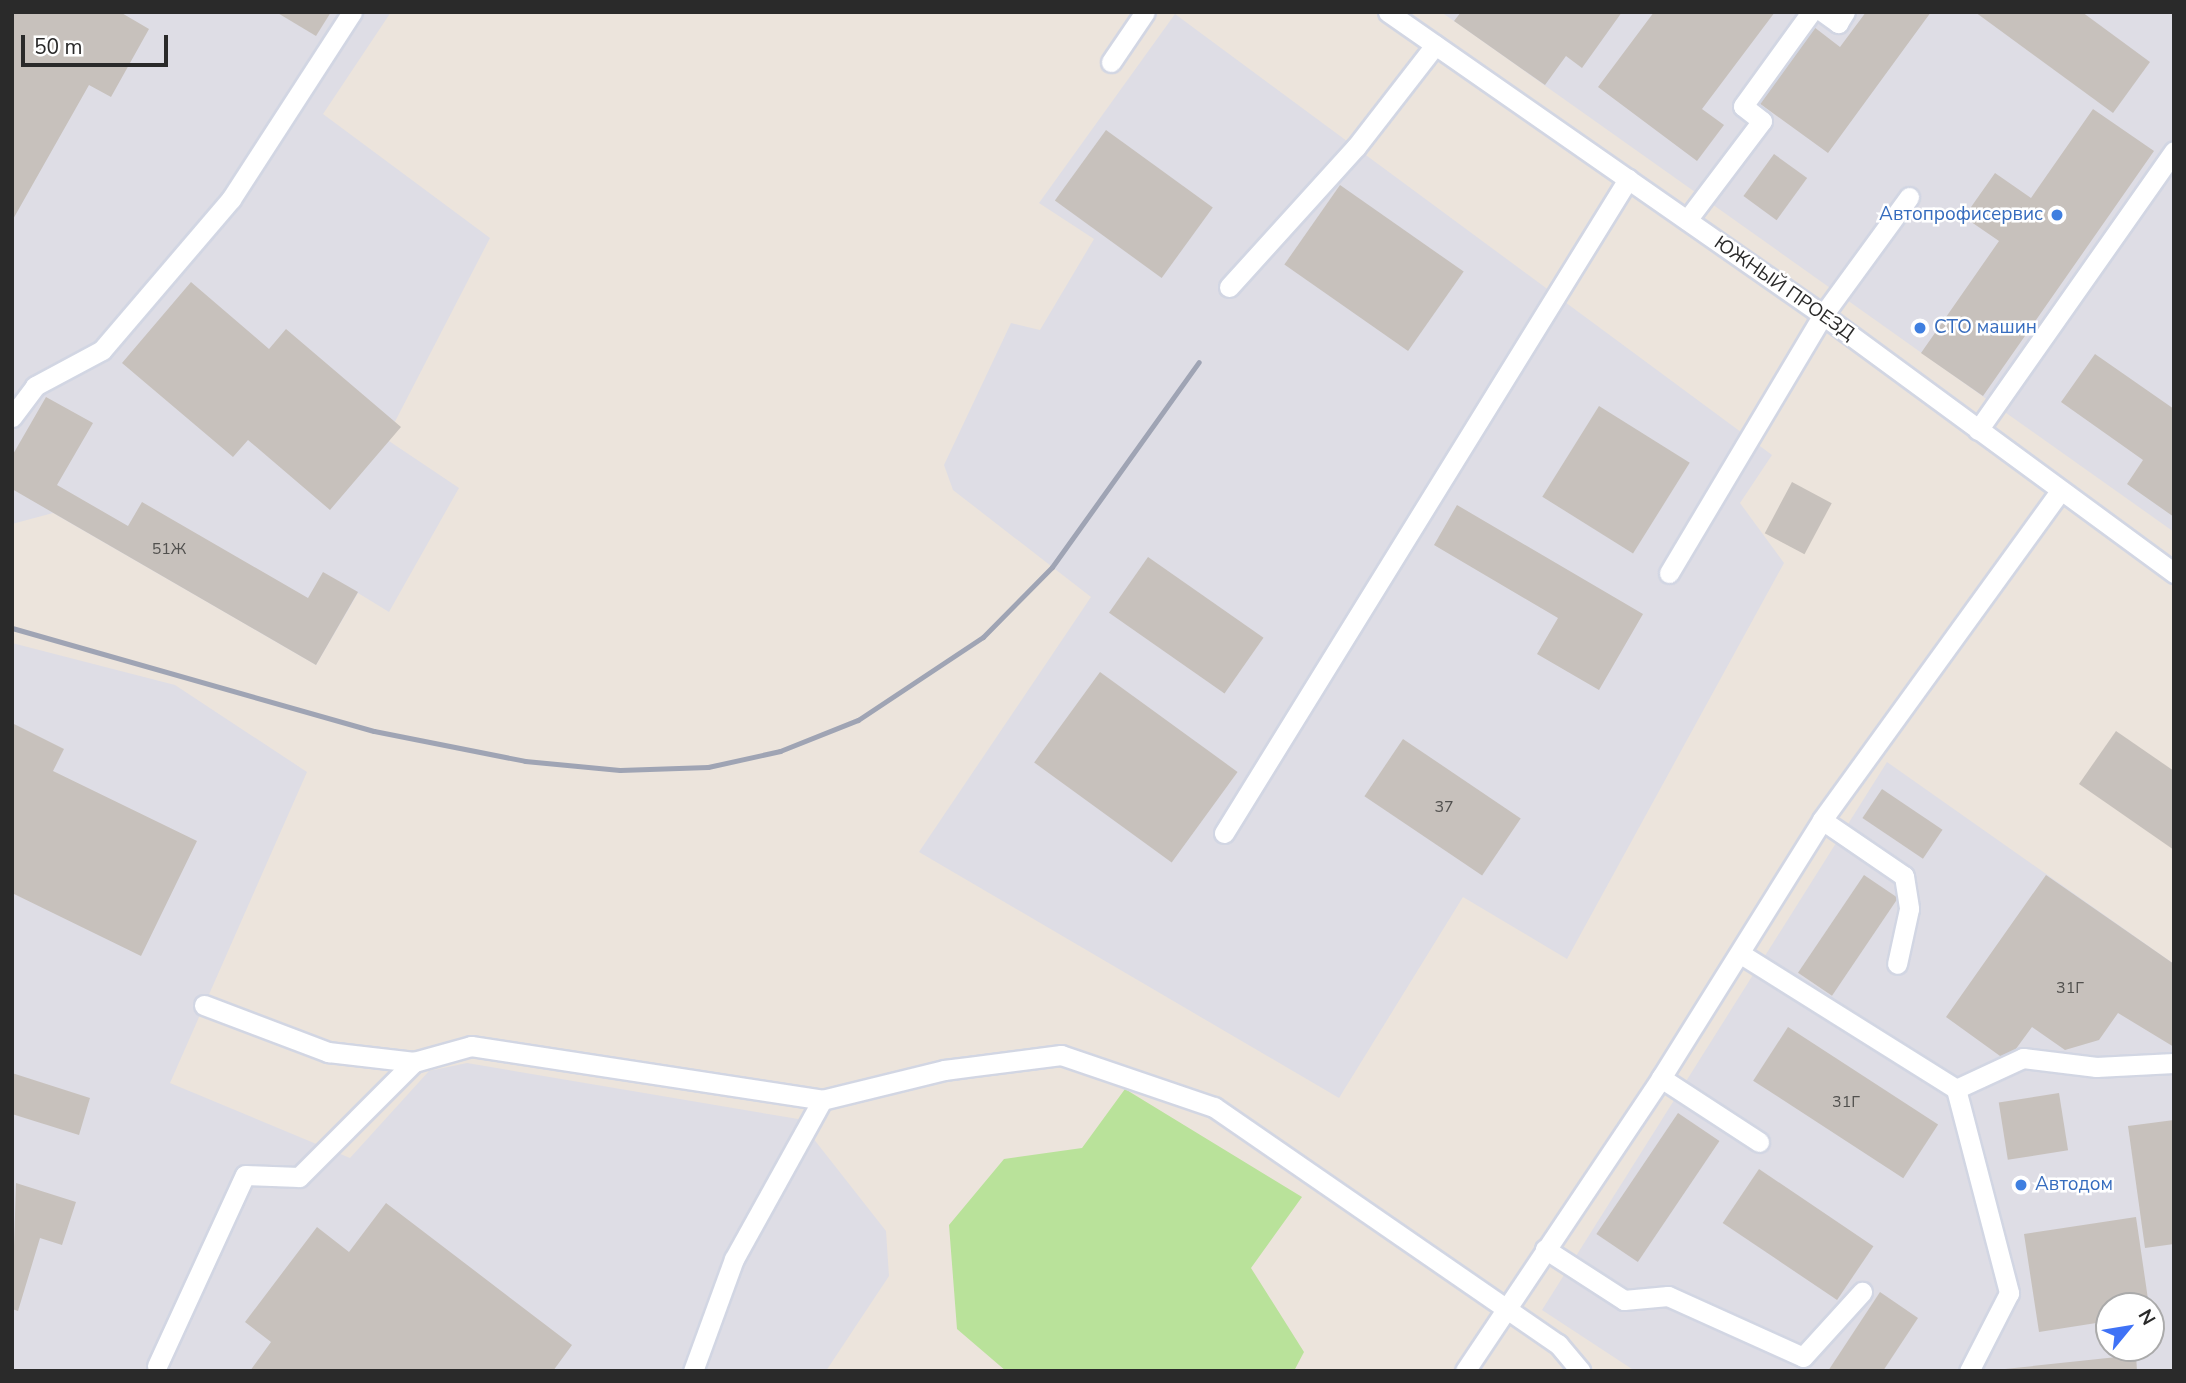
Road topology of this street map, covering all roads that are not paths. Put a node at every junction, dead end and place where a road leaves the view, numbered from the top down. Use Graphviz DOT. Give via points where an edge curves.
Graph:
graph roads {
  1 [pos="352,12"];
  2 [pos="1145,12"];
  3 [pos="1388,12"];
  4 [pos="1811,12"];
  5 [pos="1823,12"];
  6 [pos="1845,12"];
  7 [pos="1435,45"];
  8 [pos="1111,62"];
  9 [pos="2174,150"];
  10 [pos="1629,179"];
  11 [pos="1909,197"];
  12 [pos="1688,220"];
  13 [pos="1229,287"];
  14 [pos="1823,315"];
  15 [pos="12,417"];
  16 [pos="1978,430"];
  17 [pos="2060,491"];
  18 [pos="1669,573"];
  19 [pos="2174,573"];
  20 [pos="1822,820"];
  21 [pos="1224,834"];
  22 [pos="1741,954"];
  23 [pos="1896,964"];
  24 [pos="204,1005"];
  25 [pos="414,1062"];
  26 [pos="2174,1063"];
  27 [pos="1661,1078"];
  28 [pos="1956,1089"];
  29 [pos="822,1100"];
  30 [pos="1759,1142"];
  31 [pos="1545,1249"];
  32 [pos="1862,1292"];
  33 [pos="1507,1309"];
  34 [pos="157,1366"];
  35 [pos="693,1371"];
  36 [pos="1465,1371"];
  37 [pos="1581,1371"];
  38 [pos="1969,1371"];
  1 -- 15 [label="street" via="231,199 102,351 35,386"];
  2 -- 8 [label="street"];
  3 -- 7 [label="street, ЮЖНЫЙ ПРОЕЗД"];
  4 -- 12 [label="street" via="1743,106 1762,121"];
  5 -- 6 [label="street" via="1838,23"];
  7 -- 10 [label="street, ЮЖНЫЙ ПРОЕЗД"];
  7 -- 13 [label="street" via="1356,147"];
  9 -- 16 [label="street"];
  10 -- 12 [label="street, ЮЖНЫЙ ПРОЕЗД"];
  10 -- 21 [label="street"];
  11 -- 14 [label="street"];
  12 -- 14 [label="street, ЮЖНЫЙ ПРОЕЗД"];
  14 -- 16 [label="street, ЮЖНЫЙ ПРОЕЗД"];
  14 -- 18 [label="street"];
  16 -- 17 [label="street, ЮЖНЫЙ ПРОЕЗД"];
  17 -- 19 [label="street, ЮЖНЫЙ ПРОЕЗД"];
  17 -- 20 [label="street"];
  20 -- 22 [label="street"];
  20 -- 23 [label="street" via="1904,876 1909,909"];
  22 -- 27 [label="street"];
  22 -- 28 [label="street"];
  24 -- 25 [label="street" via="328,1052"];
  25 -- 29 [label="street" via="471,1045"];
  25 -- 34 [label="street" via="299,1177 244,1175"];
  26 -- 28 [label="street" via="2096,1066 2023,1058"];
  27 -- 30 [label="street"];
  27 -- 31 [label="street"];
  28 -- 38 [label="street" via="2009,1293"];
  29 -- 33 [label="street" via="944,1070 1061,1055 1143,1079 1214,1107"];
  29 -- 35 [label="street" via="734,1259"];
  31 -- 32 [label="street" via="1624,1300 1668,1296 1803,1357"];
  31 -- 33 [label="street"];
  33 -- 36 [label="street"];
  33 -- 37 [label="street" via="1558,1344"];
}
